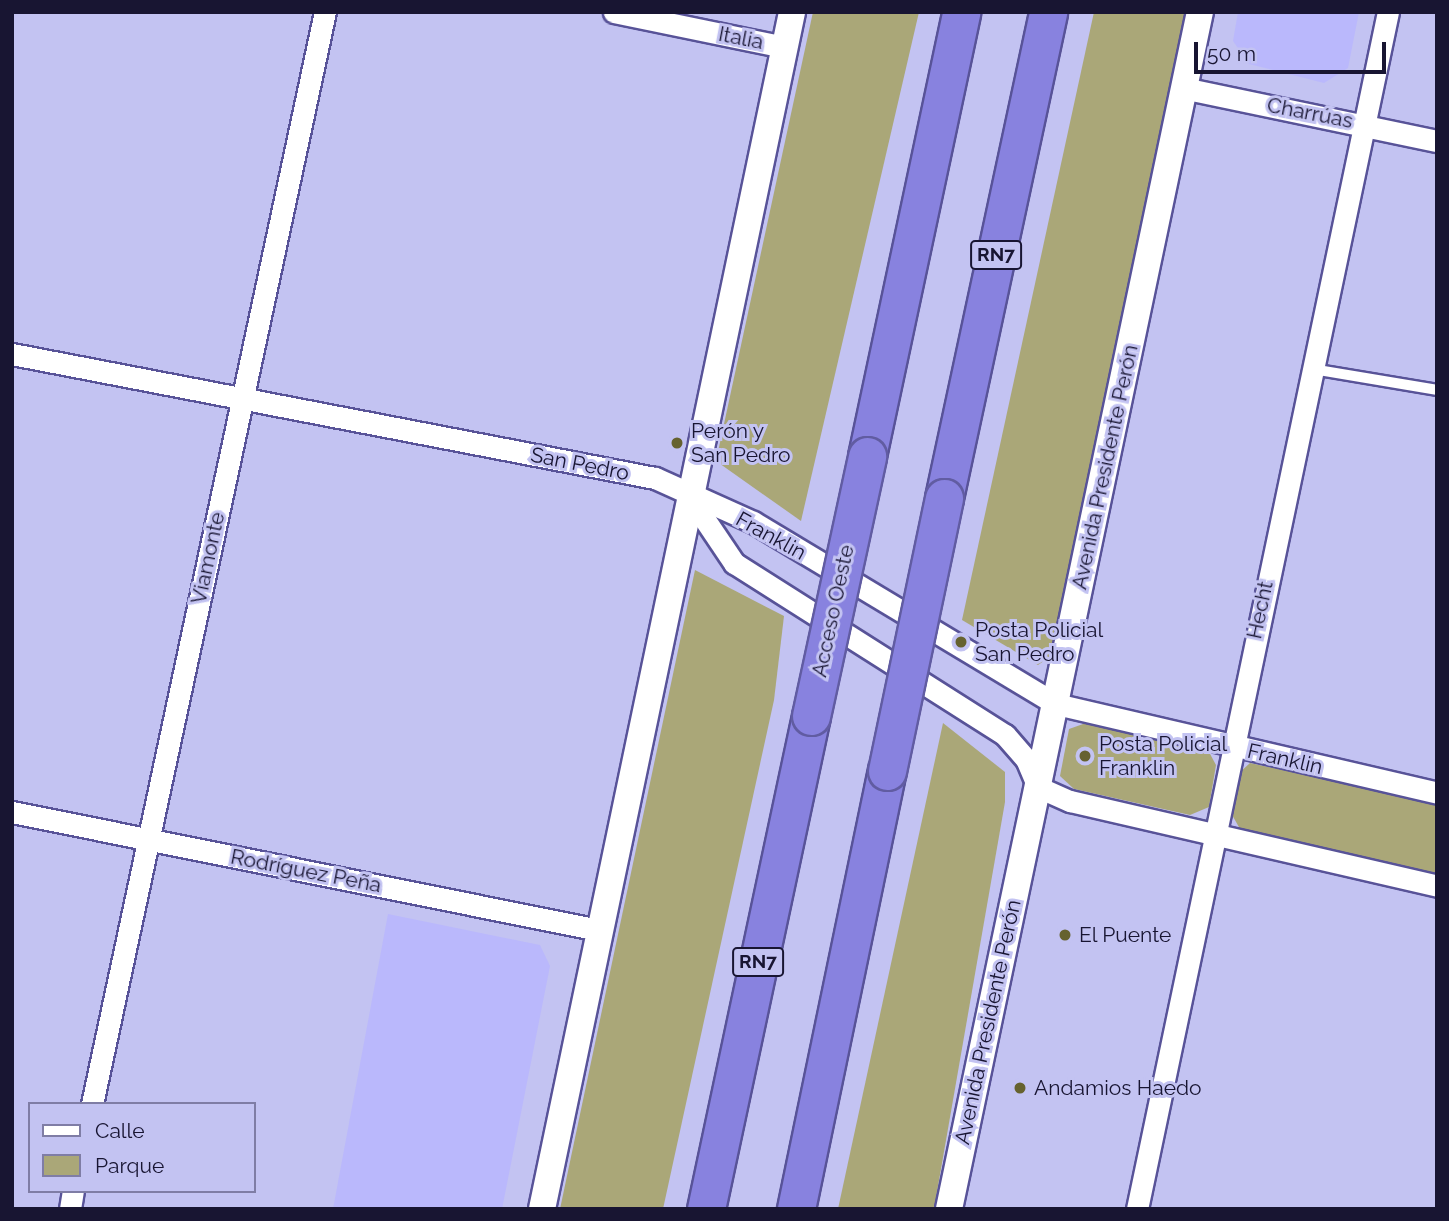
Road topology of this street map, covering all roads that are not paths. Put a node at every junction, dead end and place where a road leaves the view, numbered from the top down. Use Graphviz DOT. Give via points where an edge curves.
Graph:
graph roads {
  1 [pos="325,12"];
  2 [pos="614,12"];
  3 [pos="792,12"];
  4 [pos="961,12"];
  5 [pos="1048,12"];
  6 [pos="1200,12"];
  7 [pos="1388,12"];
  8 [pos="785,47"];
  9 [pos="1183,88"];
  10 [pos="1364,122"];
  11 [pos="1437,141"];
  12 [pos="12,354"];
  13 [pos="1310,368"];
  14 [pos="1437,390"];
  15 [pos="242,399"];
  16 [pos="688,496"];
  17 [pos="1056,704"];
  18 [pos="1231,747"];
  19 [pos="1038,787"];
  20 [pos="1437,793"];
  21 [pos="12,812"];
  22 [pos="1213,832"];
  23 [pos="148,839"];
  24 [pos="1437,886"];
  25 [pos="599,930"];
  26 [pos="92,1102"];
  27 [pos="542,1209"];
  28 [pos="706,1209"];
  29 [pos="796,1209"];
  30 [pos="949,1209"];
  31 [pos="1137,1209"];
  1 -- 15 [label="street, Viamonte"];
  2 -- 8 [label="street, Italia"];
  3 -- 8 [label="street"];
  4 -- 28 [label="highway, Acceso Oeste / RN7, bridge"];
  5 -- 29 [label="highway, RN7, bridge"];
  6 -- 9 [label="street, Avenida Presidente Perón"];
  7 -- 10 [label="street, Hecht"];
  8 -- 16 [label="street"];
  9 -- 10 [label="street, Charrúas"];
  9 -- 17 [label="street, Avenida Presidente Perón"];
  10 -- 11 [label="street, Charrúas"];
  10 -- 13 [label="street, Hecht"];
  12 -- 15 [label="street, San Pedro"];
  13 -- 14 [label="lane"];
  13 -- 18 [label="street, Hecht"];
  15 -- 16 [label="street, San Pedro" via="654,478"];
  15 -- 23 [label="street, Viamonte"];
  16 -- 17 [label="street, Franklin" via="753,522"];
  16 -- 19 [label="street, San Pedro" via="734,563 1004,735 1026,759"];
  16 -- 25 [label="street"];
  17 -- 18 [label="street, Franklin"];
  17 -- 19 [label="street, Avenida Presidente Perón"];
  18 -- 20 [label="street, Franklin"];
  18 -- 22 [label="street, Hecht"];
  19 -- 22 [label="street" via="1070,801"];
  19 -- 30 [label="street, Avenida Presidente Perón"];
  21 -- 23 [label="street, Rodríguez Peña"];
  22 -- 24 [label="street"];
  22 -- 31 [label="street, Hecht"];
  23 -- 25 [label="street, Rodríguez Peña"];
  23 -- 26 [label="street, Viamonte"];
  25 -- 27 [label="street"];
}
